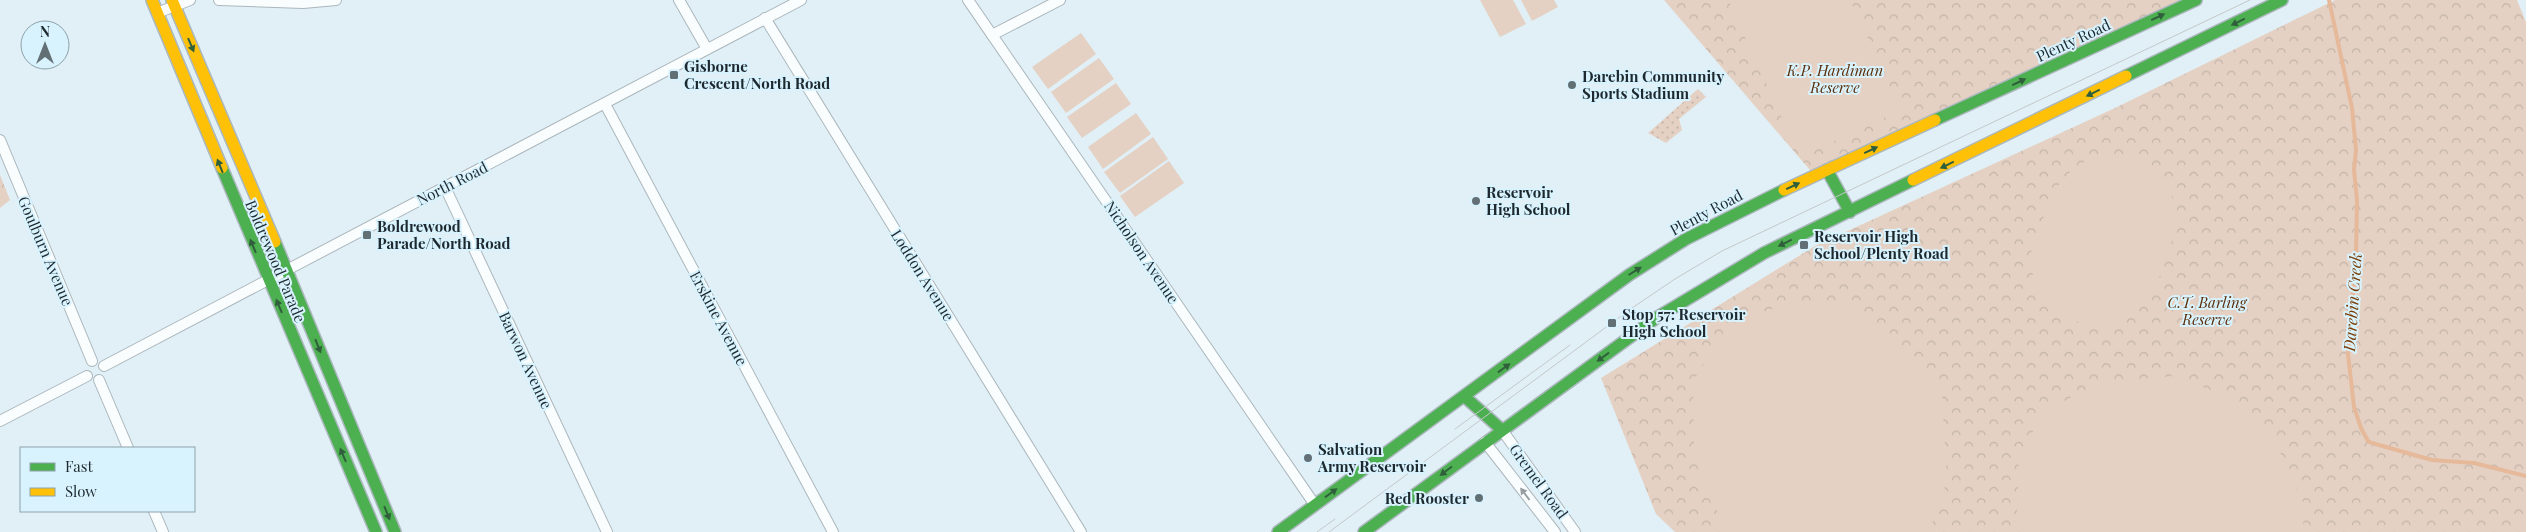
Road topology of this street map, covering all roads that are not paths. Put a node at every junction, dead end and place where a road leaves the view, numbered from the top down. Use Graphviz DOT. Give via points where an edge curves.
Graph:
graph roads {
  1 [pos="152,0"];
  2 [pos="190,0"];
  3 [pos="219,0"];
  4 [pos="336,0"];
  5 [pos="679,0"];
  6 [pos="801,0"];
  7 [pos="968,0"];
  8 [pos="1060,0"];
  9 [pos="2196,0"];
  10 [pos="2282,0"];
  11 [pos="173,3"];
  12 [pos="157,13"];
  13 [pos="765,18"];
  14 [pos="992,35"];
  15 [pos="707,49"];
  16 [pos="605,104"];
  17 [pos="0,140"];
  18 [pos="1827,170"];
  19 [pos="445,187"];
  20 [pos="1850,212"];
  21 [pos="287,269"];
  22 [pos="268,280"];
  23 [pos="92,361"];
  24 [pos="104,366"];
  25 [pos="87,376"];
  26 [pos="99,380"];
  27 [pos="1465,396"];
  28 [pos="0,421"];
  29 [pos="1502,430"];
  30 [pos="1486,442"];
  31 [pos="128,447"];
  32 [pos="378,492"];
  33 [pos="362,499"];
  34 [pos="1315,505"];
  35 [pos="154,512"];
  36 [pos="163,532"];
  37 [pos="376,532"];
  38 [pos="395,532"];
  39 [pos="607,532"];
  40 [pos="833,532"];
  41 [pos="1081,532"];
  42 [pos="1278,532"];
  43 [pos="1364,532"];
  44 [pos="1555,532"];
  45 [pos="1575,532"];
  1 -- 12 [label="main road, Boldrewood Parade"];
  2 -- 11 [label="street"];
  3 -- 4 [label="street"];
  5 -- 15 [label="street"];
  6 -- 13 [label="street, North Road"];
  7 -- 14 [label="street, Nicholson Avenue"];
  8 -- 14 [label="street"];
  18 -- 9 [label="main road, Plenty Road, one-way"];
  10 -- 20 [label="main road, one-way"];
  11 -- 12 [label="street"];
  11 -- 21 [label="main road, Boldrewood Parade, one-way"];
  22 -- 12 [label="main road, Boldrewood Parade, one-way"];
  13 -- 15 [label="street, North Road"];
  13 -- 41 [label="street, Loddon Avenue"];
  14 -- 34 [label="street, Nicholson Avenue"];
  15 -- 16 [label="street, North Road"];
  16 -- 19 [label="street, North Road"];
  16 -- 40 [label="street, Erskine Avenue"];
  17 -- 23 [label="street, Goulburn Avenue"];
  18 -- 20 [label="main road"];
  27 -- 18 [label="main road, Plenty Road, one-way" via="1629,275 1686,239"];
  19 -- 21 [label="street, North Road"];
  19 -- 39 [label="street, Barwon Avenue"];
  20 -- 29 [label="main road, one-way" via="1764,253 1706,286 1656,318"];
  21 -- 22 [label="street, North Road"];
  21 -- 32 [label="main road, Boldrewood Parade, one-way"];
  22 -- 24 [label="street, North Road"];
  33 -- 22 [label="main road, Boldrewood Parade, one-way"];
  23 -- 24 [label="street"];
  23 -- 25 [label="street" via="86,366"];
  24 -- 26 [label="street" via="104,375"];
  25 -- 26 [label="street" via="91,380"];
  25 -- 28 [label="street"];
  26 -- 31 [label="street"];
  27 -- 29 [label="main road"];
  27 -- 30 [label="main road"];
  34 -- 27 [label="main road, Plenty Road, one-way"];
  29 -- 30 [label="main road"];
  29 -- 45 [label="street, Gremel Road"];
  30 -- 43 [label="main road, one-way"];
  44 -- 30 [label="street, Gremel Road, one-way"];
  32 -- 33 [label="main road"];
  32 -- 38 [label="main road, Boldrewood Parade, one-way"];
  33 -- 37 [label="main road, Boldrewood Parade"];
  34 -- 42 [label="main road, Plenty Road"];
  35 -- 36 [label="street"];
}
